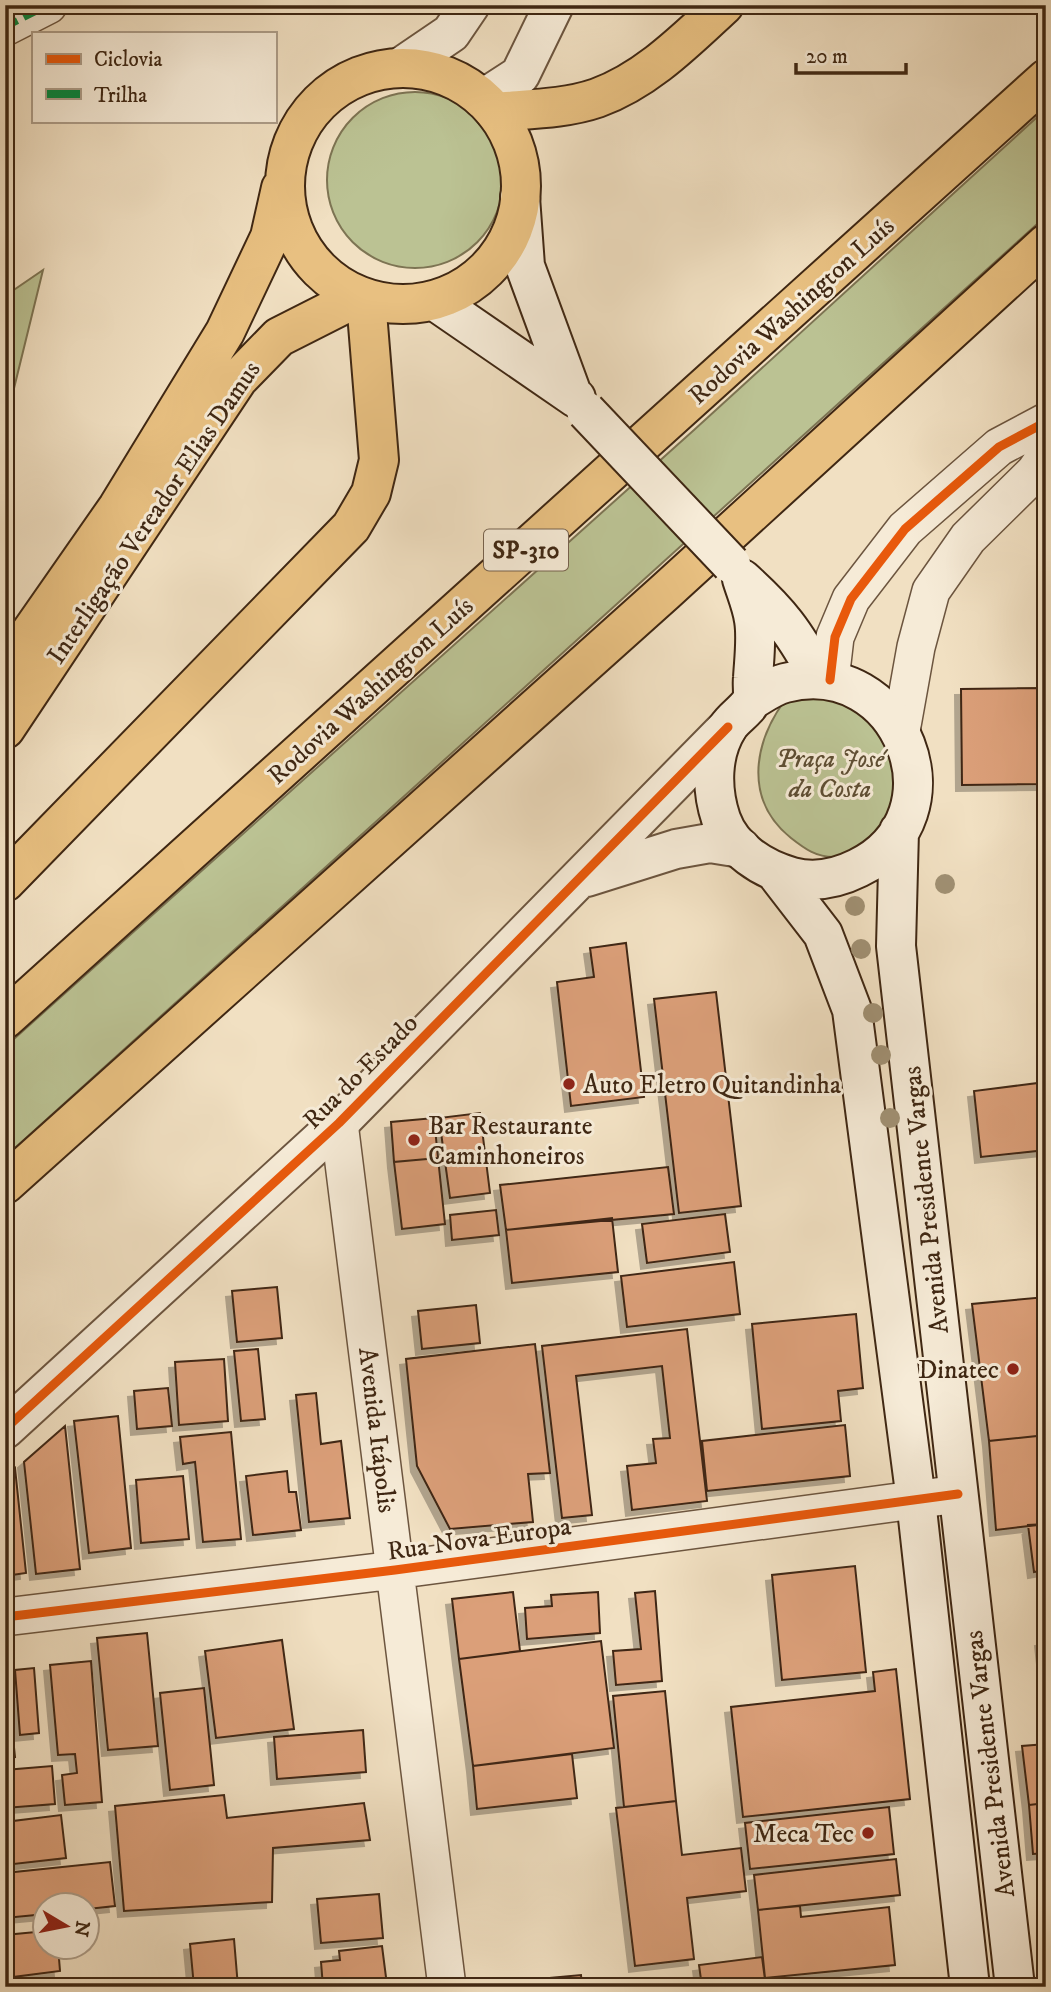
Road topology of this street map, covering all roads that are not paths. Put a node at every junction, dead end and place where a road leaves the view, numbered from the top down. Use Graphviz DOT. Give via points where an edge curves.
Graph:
graph roads {
  1 [pos="48,5"];
  2 [pos="470,5"];
  3 [pos="554,5"];
  4 [pos="724,5"];
  5 [pos="5,27"];
  6 [pos="401,67"];
  7 [pos="1046,79"];
  8 [pos="489,105"];
  9 [pos="286,165"];
  10 [pos="520,197"];
  11 [pos="1046,244"];
  12 [pos="362,298"];
  13 [pos="435,301"];
  14 [pos="579,402"];
  15 [pos="1046,422"];
  16 [pos="1046,456"];
  17 [pos="736,572"];
  18 [pos="5,669"];
  19 [pos="824,679"];
  20 [pos="740,713"];
  21 [pos="5,729"];
  22 [pos="901,731"];
  23 [pos="899,831"];
  24 [pos="741,848"];
  25 [pos="776,873"];
  26 [pos="582,879"];
  27 [pos="5,882"];
  28 [pos="5,1019"];
  29 [pos="339,1123"];
  30 [pos="5,1184"];
  31 [pos="5,1429"];
  32 [pos="958,1494"];
  33 [pos="916,1500"];
  34 [pos="395,1570"];
  35 [pos="5,1617"];
  36 [pos="447,1987"];
  37 [pos="970,1987"];
  38 [pos="1015,1987"];
  1 -- 5 [label="street"];
  2 -- 6 [label="main road" via="451,33"];
  3 -- 8 [label="main road" via="520,75"];
  4 -- 8 [label="highway" via="632,82 596,98 559,107"];
  6 -- 8 [label="highway" via="431,71 459,82"];
  6 -- 9 [label="highway" via="361,75 326,95 300,127"];
  7 -- 28 [label="highway, Rodovia Washington Luís / SP-310"];
  8 -- 10 [label="highway" via="510,137 519,167"];
  9 -- 12 [label="highway" via="285,206 298,244 323,276"];
  9 -- 18 [label="highway, Interligação Vereador Elias Damus" via="270,237 225,332 118,507"];
  10 -- 13 [label="highway" via="502,250 461,290"];
  10 -- 14 [label="main road" via="525,266"];
  11 -- 30 [label="highway"];
  12 -- 13 [label="highway" via="400,306"];
  12 -- 21 [label="highway, Interligação Vereador Elias Damus" via="279,337 238,379"];
  12 -- 27 [label="highway" via="379,460 371,493 351,527"];
  13 -- 14 [label="main road"];
  14 -- 17 [label="main road, bridge"];
  15 -- 19 [label="street" via="999,447 905,529 851,599"];
  16 -- 22 [label="street" via="968,538 931,591"];
  17 -- 19 [label="main road" via="773,606"];
  17 -- 20 [label="main road" via="754,621"];
  19 -- 20 [label="main road" via="783,683"];
  19 -- 22 [label="main road" via="867,695"];
  20 -- 24 [label="main road" via="715,758 714,790 722,822"];
  20 -- 26 [label="main road, Rua do Estado"];
  22 -- 23 [label="main road" via="912,764 912,799"];
  23 -- 25 [label="main road" via="876,857 845,874 822,880"];
  23 -- 32 [label="main road, Avenida Presidente Vargas" via="896,946"];
  24 -- 25 [label="main road"];
  24 -- 26 [label="main road, Rua do Estado" via="710,843 676,849"];
  25 -- 33 [label="main road, Avenida Presidente Vargas" via="823,934 852,1010"];
  26 -- 29 [label="main road, Rua do Estado"];
  29 -- 31 [label="main road, Rua do Estado"];
  29 -- 34 [label="street, Avenida Itápolis"];
  32 -- 33 [label="street, Rua Nova Europa"];
  32 -- 38 [label="main road, Avenida Presidente Vargas"];
  33 -- 34 [label="street, Rua Nova Europa"];
  33 -- 37 [label="main road, Avenida Presidente Vargas"];
  34 -- 35 [label="street, Rua Nova Europa"];
  34 -- 36 [label="street, Avenida Itápolis"];
}
